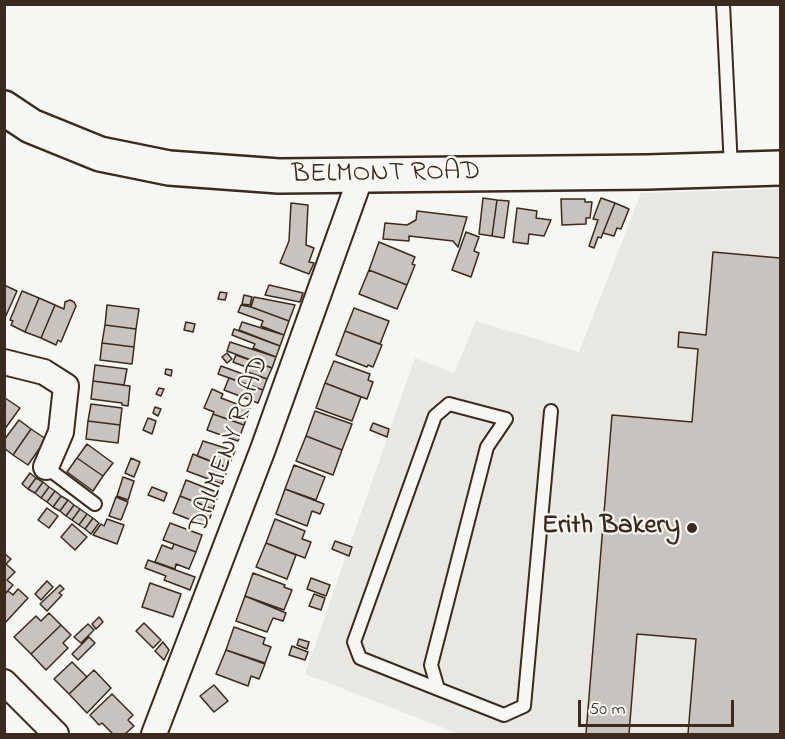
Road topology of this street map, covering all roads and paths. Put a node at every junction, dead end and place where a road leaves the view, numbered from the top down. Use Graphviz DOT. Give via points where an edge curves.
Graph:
graph roads {
  1 [pos="723,4"];
  2 [pos="4,108"];
  3 [pos="780,168"];
  4 [pos="731,169"];
  5 [pos="362,176"];
  6 [pos="4,362"];
  7 [pos="551,411"];
  8 [pos="46,467"];
  9 [pos="95,504"];
  10 [pos="4,682"];
  11 [pos="438,689"];
  12 [pos="56,735"];
  13 [pos="154,735"];
  1 -- 4 [label="lane"];
  2 -- 5 [label="street, BELMONT ROAD" via="31,126 100,154 169,168 279,176"];
  3 -- 4 [label="street, BELMONT ROAD"];
  4 -- 5 [label="street, BELMONT ROAD"];
  5 -- 13 [label="street, DALMENY ROAD"];
  6 -- 8 [label="street" via="44,372 66,386 62,432"];
  7 -- 11 [label="lane" via="524,706 504,715"];
  8 -- 9 [label="lane"];
  10 -- 12 [label="street"];
  11 -- 11 [label="lane" via="431,665 434,653 487,447 506,419 449,404 435,416 354,642 360,658"];
}
